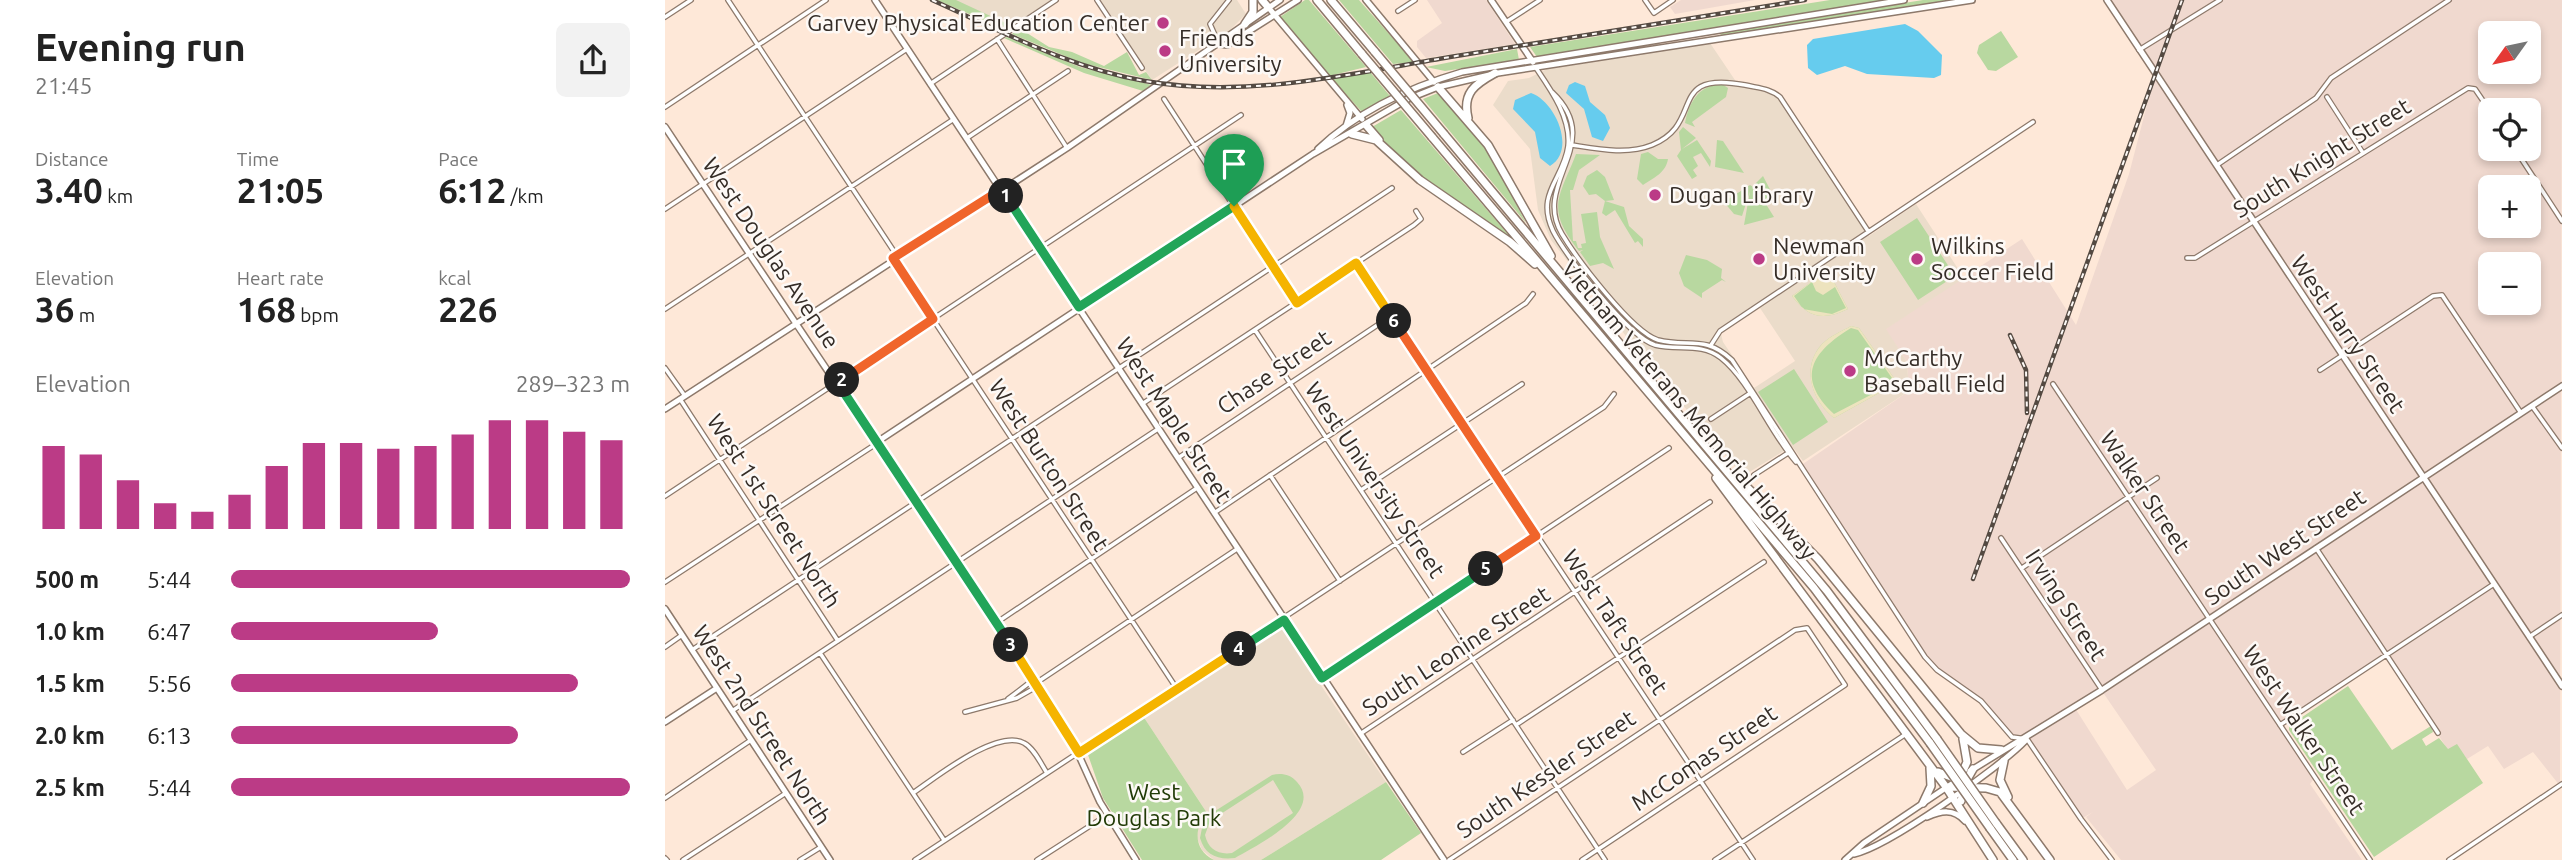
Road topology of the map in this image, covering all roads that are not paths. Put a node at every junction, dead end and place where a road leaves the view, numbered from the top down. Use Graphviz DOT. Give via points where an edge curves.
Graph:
graph roads {
  1 [pos="691,0"];
  2 [pos="729,0"];
  3 [pos="827,0"];
  4 [pos="875,0"];
  5 [pos="1056,0"];
  6 [pos="1097,0"];
  7 [pos="1229,0"];
  8 [pos="1253,0"];
  9 [pos="1262,0"];
  10 [pos="1280,0"];
  11 [pos="1299,0"];
  12 [pos="1331,0"];
  13 [pos="1366,0"];
  14 [pos="1415,0"];
  15 [pos="1491,0"];
  16 [pos="1540,0"];
  17 [pos="1645,0"];
  18 [pos="1673,0"];
  19 [pos="1904,0"];
  20 [pos="1972,0"];
  21 [pos="2107,0"];
  22 [pos="2220,0"];
  23 [pos="2449,0"];
  24 [pos="1318,1"];
  25 [pos="1268,8"];
  26 [pos="1398,11"];
  27 [pos="1275,16"];
  28 [pos="665,17"];
  29 [pos="1506,22"];
  30 [pos="1245,24"];
  31 [pos="997,39"];
  32 [pos="1219,44"];
  33 [pos="759,46"];
  34 [pos="907,49"];
  35 [pos="2139,50"];
  36 [pos="1531,60"];
  37 [pos="1142,68"];
  38 [pos="1536,68"];
  39 [pos="1068,71"];
  40 [pos="1495,73"];
  41 [pos="1433,80"];
  42 [pos="930,84"];
  43 [pos="1438,87"];
  44 [pos="1552,92"];
  45 [pos="1341,93"];
  46 [pos="1033,95"];
  47 [pos="2326,97"];
  48 [pos="2481,98"];
  49 [pos="1164,99"];
  50 [pos="665,107"];
  51 [pos="1241,115"];
  52 [pos="806,117"];
  53 [pos="1360,117"];
  54 [pos="954,119"];
  55 [pos="1469,122"];
  56 [pos="2033,122"];
  57 [pos="1366,125"];
  58 [pos="665,127"];
  59 [pos="1346,127"];
  60 [pos="1352,134"];
  61 [pos="967,138"];
  62 [pos="1568,145"];
  63 [pos="1194,146"];
  64 [pos="1573,146"];
  65 [pos="1067,148"];
  66 [pos="1387,149"];
  67 [pos="2363,153"];
  68 [pos="1313,154"];
  69 [pos="2523,161"];
  70 [pos="2215,166"];
  71 [pos="703,184"];
  72 [pos="852,186"];
  73 [pos="1392,188"];
  74 [pos="1002,189"];
  75 [pos="1234,206"];
  76 [pos="665,209"];
  77 [pos="1416,211"];
  78 [pos="2562,221"];
  79 [pos="2252,222"];
  80 [pos="1868,231"];
  81 [pos="1040,248"];
  82 [pos="749,254"];
  83 [pos="895,257"];
  84 [pos="2187,258"];
  85 [pos="1356,263"];
  86 [pos="1273,266"];
  87 [pos="1566,280"];
  88 [pos="1533,294"];
  89 [pos="1566,294"];
  90 [pos="1297,303"];
  91 [pos="1079,307"];
  92 [pos="665,310"];
  93 [pos="1391,316"];
  94 [pos="933,319"];
  95 [pos="797,323"];
  96 [pos="1255,330"];
  97 [pos="1710,348"];
  98 [pos="2342,356"];
  99 [pos="665,368"];
  100 [pos="1118,368"];
  101 [pos="1426,370"];
  102 [pos="2320,370"];
  103 [pos="972,379"];
  104 [pos="838,383"];
  105 [pos="1290,383"];
  106 [pos="1522,384"];
  107 [pos="2053,384"];
  108 [pos="2562,386"];
  109 [pos="1614,394"];
  110 [pos="1749,394"];
  111 [pos="682,398"];
  112 [pos="1142,404"];
  113 [pos="2532,405"];
  114 [pos="665,409"];
  115 [pos="2521,413"];
  116 [pos="1711,419"];
  117 [pos="1462,424"];
  118 [pos="1158,429"];
  119 [pos="1327,437"];
  120 [pos="1012,439"];
  121 [pos="1687,439"];
  122 [pos="877,442"];
  123 [pos="1669,448"];
  124 [pos="2562,448"];
  125 [pos="1788,453"];
  126 [pos="1178,458"];
  127 [pos="719,460"];
  128 [pos="1721,464"];
  129 [pos="1800,466"];
  130 [pos="1270,475"];
  131 [pos="1754,475"];
  132 [pos="1497,477"];
  133 [pos="2423,477"];
  134 [pos="2157,478"];
  135 [pos="1197,488"];
  136 [pos="1361,490"];
  137 [pos="665,496"];
  138 [pos="2127,497"];
  139 [pos="1052,499"];
  140 [pos="917,502"];
  141 [pos="1710,502"];
  142 [pos="1214,513"];
  143 [pos="759,520"];
  144 [pos="1536,536"];
  145 [pos="2001,538"];
  146 [pos="1397,544"];
  147 [pos="2316,548"];
  148 [pos="1237,549"];
  149 [pos="1091,559"];
  150 [pos="957,562"];
  151 [pos="1764,562"];
  152 [pos="2021,568"];
  153 [pos="799,580"];
  154 [pos="665,582"];
  155 [pos="1341,582"];
  156 [pos="2494,584"];
  157 [pos="1575,594"];
  158 [pos="1436,603"];
  159 [pos="665,609"];
  160 [pos="2562,615"];
  161 [pos="1130,619"];
  162 [pos="2208,619"];
  163 [pos="1284,620"];
  164 [pos="996,623"];
  165 [pos="1805,627"];
  166 [pos="682,635"];
  167 [pos="2529,637"];
  168 [pos="838,641"];
  169 [pos="665,647"];
  170 [pos="692,650"];
  171 [pos="820,653"];
  172 [pos="2386,654"];
  173 [pos="1618,658"];
  174 [pos="1474,661"];
  175 [pos="1322,678"];
  176 [pos="1036,683"];
  177 [pos="2562,686"];
  178 [pos="717,688"];
  179 [pos="1177,690"];
  180 [pos="2102,690"];
  181 [pos="732,711"];
  182 [pos="965,712"];
  183 [pos="1513,720"];
  184 [pos="1659,720"];
  185 [pos="665,722"];
  186 [pos="1516,725"];
  187 [pos="2280,725"];
  188 [pos="2438,733"];
  189 [pos="1360,734"];
  190 [pos="1907,734"];
  191 [pos="1961,734"];
  192 [pos="2027,739"];
  193 [pos="751,740"];
  194 [pos="1934,741"];
  195 [pos="1918,750"];
  196 [pos="2001,750"];
  197 [pos="1463,752"];
  198 [pos="1079,753"];
  199 [pos="2004,761"];
  200 [pos="1927,762"];
  201 [pos="1967,762"];
  202 [pos="1973,769"];
  203 [pos="1047,773"];
  204 [pos="1945,776"];
  205 [pos="1700,782"];
  206 [pos="1977,784"];
  207 [pos="2562,785"];
  208 [pos="1961,786"];
  209 [pos="1946,787"];
  210 [pos="1557,788"];
  211 [pos="786,793"];
  212 [pos="913,793"];
  213 [pos="665,798"];
  214 [pos="1961,801"];
  215 [pos="1923,803"];
  216 [pos="2011,804"];
  217 [pos="1107,815"];
  218 [pos="1914,822"];
  219 [pos="1967,822"];
  220 [pos="1993,825"];
  221 [pos="944,840"];
  222 [pos="1741,843"];
  223 [pos="821,847"];
  224 [pos="1598,850"];
  225 [pos="1854,854"];
  226 [pos="683,860"];
  227 [pos="800,860"];
  228 [pos="830,860"];
  229 [pos="915,860"];
  230 [pos="1037,860"];
  231 [pos="1136,860"];
  232 [pos="1446,860"];
  233 [pos="1582,860"];
  234 [pos="1605,860"];
  235 [pos="1715,860"];
  236 [pos="1753,860"];
  237 [pos="1845,860"];
  238 [pos="1993,860"];
  239 [pos="2013,860"];
  240 [pos="2022,860"];
  241 [pos="2050,860"];
  242 [pos="2112,860"];
  243 [pos="2370,860"];
  244 [pos="2449,860"];
  1 -- 28 [label="street"];
  2 -- 33 [label="street, West Burton Street"];
  3 -- 33 [label="street"];
  4 -- 34 [label="main road, West Maple Street"];
  5 -- 31 [label="street"];
  6 -- 37 [label="street"];
  7 -- 32 [label="street" via="1210,24"];
  8 -- 30 [label="highway" via="1253,12"];
  9 -- 25 [label="highway"];
  10 -- 25 [label="main road"];
  11 -- 27 [label="main road"];
  12 -- 87 [label="highway, Vietnam Veterans Memorial Highway, bridge"];
  13 -- 41 [label="main road"];
  14 -- 26 [label="street"];
  15 -- 29 [label="main road"];
  16 -- 29 [label="street"];
  17 -- 18 [label="street" via="1655,12"];
  19 -- 36 [label="main road"];
  20 -- 38 [label="main road"];
  21 -- 35 [label="main road, West Harry Street"];
  22 -- 35 [label="street"];
  23 -- 70 [label="street" via="2331,78 2316,98"];
  24 -- 89 [label="highway, Vietnam Veterans Memorial Highway, bridge"];
  25 -- 27 [label="main road"];
  25 -- 30 [label="main road"];
  27 -- 32 [label="main road" via="1227,44"];
  27 -- 45 [label="main road"];
  29 -- 36 [label="main road"];
  30 -- 32 [label="main road"];
  31 -- 42 [label="street"];
  31 -- 46 [label="street"];
  32 -- 65 [label="main road"];
  33 -- 50 [label="street"];
  33 -- 52 [label="street, West Burton Street"];
  34 -- 42 [label="main road, West Maple Street"];
  34 -- 52 [label="street"];
  35 -- 70 [label="main road, West Harry Street"];
  36 -- 38 [label="main road"];
  36 -- 41 [label="main road"];
  38 -- 40 [label="main road"];
  38 -- 44 [label="street"];
  39 -- 46 [label="street"];
  40 -- 43 [label="main road"];
  40 -- 55 [label="highway" via="1469,91"];
  41 -- 43 [label="main road"];
  41 -- 53 [label="main road"];
  42 -- 54 [label="main road, West Maple Street"];
  43 -- 55 [label="highway"];
  43 -- 57 [label="main road"];
  44 -- 62 [label="street" via="1565,119"];
  44 -- 64 [label="street" via="1570,117"];
  45 -- 53 [label="main road"];
  45 -- 59 [label="main road" via="1350,113"];
  46 -- 61 [label="street"];
  46 -- 65 [label="street"];
  47 -- 67 [label="street"];
  48 -- 67 [label="street, South Knight Street" via="2468,88"];
  49 -- 63 [label="street"];
  51 -- 63 [label="street"];
  52 -- 71 [label="street"];
  52 -- 72 [label="street, West Burton Street"];
  53 -- 57 [label="main road"];
  53 -- 59 [label="main road"];
  54 -- 61 [label="main road, West Maple Street"];
  54 -- 72 [label="street"];
  55 -- 87 [label="highway" via="1498,161"];
  56 -- 80 [label="street"];
  57 -- 60 [label="main road"];
  57 -- 66 [label="highway"];
  58 -- 71 [label="main road, West Douglas Avenue"];
  59 -- 68 [label="main road"];
  60 -- 66 [label="highway" via="1367,136"];
  60 -- 68 [label="main road"];
  61 -- 74 [label="main road, West Maple Street"];
  62 -- 64 [label="street"];
  62 -- 97 [label="street" via="1549,192 1548,212 1555,234 1634,334 1663,346"];
  63 -- 75 [label="street"];
  63 -- 81 [label="street"];
  64 -- 80 [label="street" via="1624,151 1652,145 1677,126 1695,90 1713,80 1770,90 1780,97"];
  64 -- 97 [label="street" via="1553,200 1554,217 1566,240 1642,332 1663,341 1688,341"];
  65 -- 74 [label="main road"];
  66 -- 89 [label="highway" via="1420,180 1517,247"];
  67 -- 79 [label="street, South Knight Street"];
  68 -- 75 [label="main road"];
  69 -- 78 [label="street"];
  70 -- 79 [label="main road, West Harry Street"];
  71 -- 76 [label="street"];
  71 -- 82 [label="main road, West Douglas Avenue"];
  72 -- 82 [label="street"];
  72 -- 83 [label="street, West Burton Street"];
  73 -- 86 [label="street"];
  74 -- 81 [label="main road, West Maple Street"];
  74 -- 83 [label="main road"];
  75 -- 86 [label="street"];
  75 -- 91 [label="main road"];
  77 -- 85 [label="street" via="1421,219"];
  79 -- 84 [label="street, South Knight Street" via="2195,258"];
  79 -- 98 [label="main road, West Harry Street"];
  80 -- 97 [label="street" via="1720,331"];
  81 -- 91 [label="main road, West Maple Street"];
  81 -- 94 [label="street"];
  82 -- 92 [label="street"];
  82 -- 95 [label="main road, West Douglas Avenue"];
  83 -- 94 [label="street, West Burton Street"];
  83 -- 95 [label="main road"];
  85 -- 90 [label="street"];
  85 -- 93 [label="street, West Taft Street"];
  86 -- 90 [label="street"];
  86 -- 100 [label="street"];
  87 -- 128 [label="highway, Vietnam Veterans Memorial Highway"];
  88 -- 101 [label="street"];
  89 -- 121 [label="highway, Vietnam Veterans Memorial Highway"];
  90 -- 96 [label="street"];
  91 -- 100 [label="main road, West Maple Street"];
  91 -- 103 [label="main road"];
  93 -- 101 [label="street, West Taft Street"];
  93 -- 105 [label="street, Chase Street"];
  94 -- 103 [label="street, West Burton Street"];
  94 -- 104 [label="street"];
  95 -- 104 [label="main road, West Douglas Avenue"];
  95 -- 111 [label="main road"];
  96 -- 105 [label="street, West University Street"];
  96 -- 112 [label="street"];
  97 -- 110 [label="street"];
  97 -- 129 [label="street" via="1725,354 1738,369"];
  98 -- 102 [label="street"];
  98 -- 115 [label="street" via="2439,295 2448,301"];
  98 -- 133 [label="main road, West Harry Street"];
  99 -- 111 [label="street, West 1st Street North"];
  100 -- 112 [label="main road, West Maple Street"];
  100 -- 120 [label="street"];
  101 -- 117 [label="street, West Taft Street"];
  101 -- 119 [label="street"];
  103 -- 120 [label="street, West Burton Street"];
  103 -- 122 [label="main road"];
  104 -- 122 [label="main road, West Douglas Avenue"];
  104 -- 127 [label="street"];
  105 -- 119 [label="street, West University Street"];
  105 -- 126 [label="street, Chase Street"];
  106 -- 117 [label="street"];
  107 -- 138 [label="street, Walker Street"];
  108 -- 113 [label="main road, South West Street"];
  109 -- 132 [label="street" via="1604,407"];
  110 -- 116 [label="street"];
  110 -- 125 [label="street"];
  111 -- 114 [label="main road"];
  111 -- 127 [label="street, West 1st Street North"];
  112 -- 118 [label="main road, West Maple Street"];
  113 -- 115 [label="main road, South West Street"];
  113 -- 124 [label="street"];
  115 -- 133 [label="main road, South West Street"];
  117 -- 132 [label="street, West Taft Street"];
  117 -- 136 [label="street"];
  118 -- 126 [label="main road, West Maple Street"];
  118 -- 139 [label="street"];
  119 -- 130 [label="street"];
  119 -- 136 [label="street, West University Street"];
  120 -- 139 [label="street, West Burton Street"];
  120 -- 140 [label="street"];
  121 -- 190 [label="highway"];
  121 -- 194 [label="highway, Vietnam Veterans Memorial Highway" via="1834,613"];
  122 -- 140 [label="main road, West Douglas Avenue"];
  122 -- 143 [label="street"];
  123 -- 144 [label="street"];
  125 -- 129 [label="street"];
  125 -- 131 [label="street"];
  126 -- 135 [label="main road, West Maple Street"];
  127 -- 137 [label="street"];
  127 -- 143 [label="street, West 1st Street North"];
  128 -- 191 [label="highway" via="1818,559"];
  128 -- 194 [label="highway, Vietnam Veterans Memorial Highway" via="1827,591"];
  129 -- 192 [label="street" via="1925,657 1981,701 2012,737"];
  130 -- 142 [label="street"];
  130 -- 155 [label="street"];
  132 -- 144 [label="street, West Taft Street"];
  132 -- 146 [label="street"];
  133 -- 147 [label="main road, South West Street"];
  133 -- 156 [label="main road, West Harry Street"];
  134 -- 138 [label="street"];
  135 -- 142 [label="main road, West Maple Street"];
  135 -- 149 [label="street"];
  136 -- 146 [label="street, West University Street"];
  138 -- 152 [label="street"];
  138 -- 162 [label="street, Walker Street"];
  139 -- 149 [label="street, West Burton Street"];
  139 -- 150 [label="street"];
  140 -- 150 [label="main road, West Douglas Avenue"];
  140 -- 153 [label="street"];
  141 -- 157 [label="street, South Leonine Street"];
  142 -- 148 [label="main road, West Maple Street"];
  143 -- 153 [label="street, West 1st Street North"];
  143 -- 154 [label="street"];
  144 -- 157 [label="street, West Taft Street"];
  144 -- 158 [label="street"];
  145 -- 152 [label="street, Irving Street"];
  146 -- 155 [label="street"];
  146 -- 158 [label="street, West University Street"];
  147 -- 162 [label="main road, South West Street"];
  147 -- 172 [label="street"];
  148 -- 161 [label="street"];
  148 -- 163 [label="main road, West Maple Street"];
  149 -- 161 [label="street, West Burton Street"];
  149 -- 164 [label="street"];
  150 -- 164 [label="main road, West Douglas Avenue"];
  150 -- 168 [label="street"];
  151 -- 173 [label="street"];
  152 -- 180 [label="street, Irving Street"];
  153 -- 168 [label="street, West 1st Street North"];
  153 -- 170 [label="street"];
  155 -- 163 [label="street"];
  156 -- 167 [label="main road, West Harry Street"];
  156 -- 172 [label="street"];
  157 -- 173 [label="street, West Taft Street"];
  157 -- 174 [label="street, South Leonine Street"];
  158 -- 174 [label="street, West University Street"];
  158 -- 175 [label="street"];
  159 -- 166 [label="main road, West 2nd Street North"];
  160 -- 167 [label="street"];
  161 -- 176 [label="street"];
  161 -- 179 [label="street, West Burton Street"];
  162 -- 180 [label="main road, South West Street"];
  162 -- 187 [label="street, West Walker Street"];
  163 -- 175 [label="main road, West Maple Street"];
  163 -- 179 [label="street"];
  164 -- 176 [label="main road, West Douglas Avenue"];
  165 -- 184 [label="street, South Kessler Street"];
  165 -- 205 [label="street, McComas Street" via="1845,685"];
  166 -- 169 [label="street"];
  166 -- 170 [label="main road, West 2nd Street North"];
  167 -- 177 [label="main road, West Harry Street"];
  168 -- 171 [label="street"];
  170 -- 178 [label="main road, West 2nd Street North"];
  171 -- 181 [label="street"];
  171 -- 212 [label="street"];
  172 -- 187 [label="street"];
  172 -- 188 [label="street"];
  173 -- 184 [label="street, West Taft Street"];
  173 -- 186 [label="street"];
  174 -- 183 [label="street, West University Street"];
  174 -- 189 [label="street, South Leonine Street"];
  175 -- 189 [label="main road, West Maple Street"];
  176 -- 182 [label="street" via="1007,700"];
  176 -- 198 [label="main road, West Douglas Avenue"];
  178 -- 181 [label="main road, West 2nd Street North"];
  178 -- 185 [label="main road"];
  179 -- 198 [label="street"];
  180 -- 192 [label="main road, South West Street"];
  181 -- 193 [label="main road, West 2nd Street North"];
  183 -- 186 [label="street, West University Street"];
  183 -- 197 [label="street"];
  184 -- 205 [label="street, West Taft Street"];
  184 -- 210 [label="street, South Kessler Street"];
  186 -- 210 [label="street, West University Street"];
  187 -- 243 [label="street, West Walker Street"];
  189 -- 232 [label="main road, West Maple Street"];
  190 -- 195 [label="highway"];
  190 -- 222 [label="street"];
  191 -- 196 [label="highway" via="1978,748"];
  191 -- 201 [label="highway"];
  192 -- 196 [label="main road, South West Street"];
  192 -- 199 [label="main road, South West Street"];
  192 -- 242 [label="street"];
  193 -- 211 [label="main road, West 2nd Street North"];
  193 -- 213 [label="street"];
  194 -- 220 [label="highway, Vietnam Veterans Memorial Highway, bridge"];
  195 -- 200 [label="highway"];
  195 -- 215 [label="highway" via="1931,772"];
  196 -- 202 [label="main road, South West Street"];
  198 -- 203 [label="street"];
  198 -- 217 [label="main road, West Douglas Avenue"];
  199 -- 206 [label="main road, South West Street"];
  199 -- 216 [label="highway" via="2000,780"];
  200 -- 204 [label="highway"];
  200 -- 209 [label="highway"];
  201 -- 204 [label="highway" via="1957,776"];
  201 -- 208 [label="highway"];
  202 -- 208 [label="highway"];
  203 -- 212 [label="street" via="1030,747 1013,740 978,750"];
  203 -- 221 [label="street"];
  204 -- 208 [label="highway"];
  205 -- 222 [label="street, West Taft Street"];
  205 -- 224 [label="street, McComas Street"];
  206 -- 208 [label="highway"];
  206 -- 214 [label="highway"];
  206 -- 216 [label="highway" via="1996,790"];
  207 -- 244 [label="street"];
  208 -- 209 [label="highway"];
  208 -- 209 [label="main road"];
  208 -- 214 [label="highway"];
  208 -- 218 [label="main road"];
  208 -- 219 [label="highway"];
  209 -- 215 [label="main road"];
  210 -- 224 [label="street, West University Street"];
  210 -- 232 [label="street, South Kessler Street"];
  211 -- 223 [label="main road, West 2nd Street North"];
  211 -- 226 [label="street"];
  212 -- 221 [label="street"];
  214 -- 219 [label="highway"];
  215 -- 225 [label="main road"];
  216 -- 241 [label="highway"];
  217 -- 230 [label="street"];
  217 -- 231 [label="main road, West Douglas Avenue"];
  218 -- 219 [label="main road" via="1947,811"];
  218 -- 225 [label="main road" via="1870,851"];
  219 -- 238 [label="highway"];
  220 -- 239 [label="highway, Vietnam Veterans Memorial Highway"];
  220 -- 240 [label="highway, Vietnam Veterans Memorial Highway"];
  221 -- 229 [label="street"];
  222 -- 235 [label="street"];
  222 -- 236 [label="street, West Taft Street"];
  223 -- 227 [label="street"];
  223 -- 228 [label="main road, West 2nd Street North"];
  224 -- 233 [label="street, McComas Street"];
  224 -- 234 [label="street, West University Street"];
  225 -- 237 [label="main road"];
}
